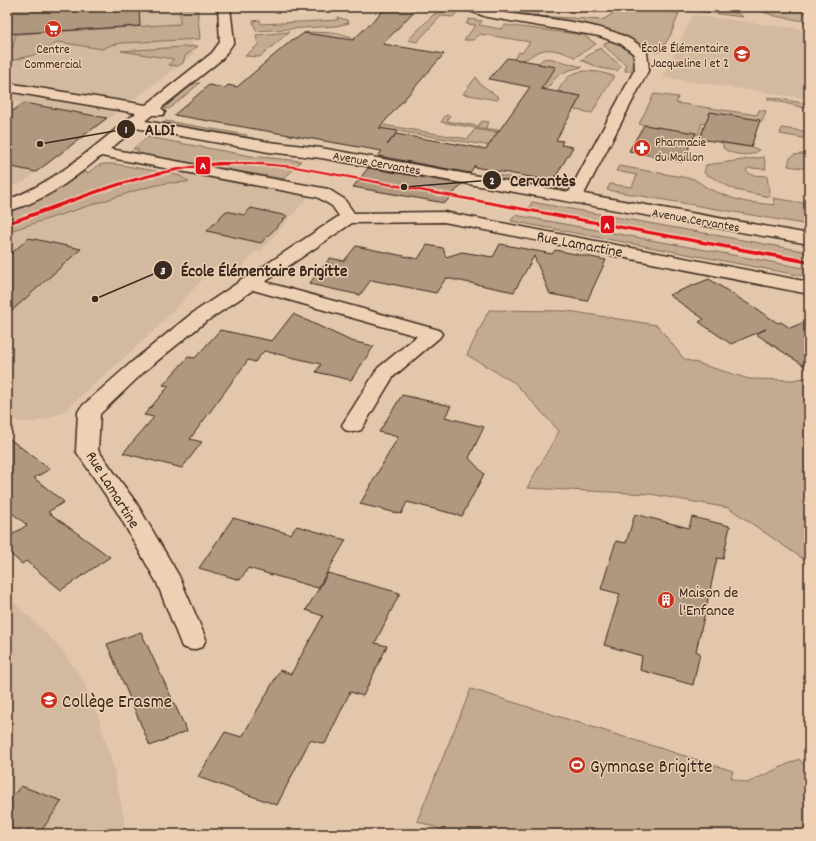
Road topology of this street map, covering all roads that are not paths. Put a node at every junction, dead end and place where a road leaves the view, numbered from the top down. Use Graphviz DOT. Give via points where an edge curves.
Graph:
graph roads {
  1 [pos="224,7"];
  2 [pos="471,7"];
  3 [pos="7,87"];
  4 [pos="149,110"];
  5 [pos="167,113"];
  6 [pos="133,123"];
  7 [pos="97,151"];
  8 [pos="574,198"];
  9 [pos="7,206"];
  10 [pos="348,218"];
  11 [pos="809,239"];
  12 [pos="248,283"];
  13 [pos="809,288"];
  14 [pos="353,425"];
  15 [pos="192,639"];
  1 -- 4 [label="street" via="227,38 225,47"];
  2 -- 8 [label="street" via="497,16 606,33 627,41 640,52 644,63 642,69"];
  3 -- 4 [label="street"];
  4 -- 5 [label="street"];
  4 -- 6 [label="street"];
  6 -- 7 [label="street"];
  6 -- 8 [label="street, Avenue Cervantes" via="269,147 321,152"];
  7 -- 9 [label="street" via="47,189"];
  7 -- 10 [label="street" via="322,193 342,205"];
  8 -- 11 [label="street, Avenue Cervantes"];
  10 -- 12 [label="street, Rue Lamartine"];
  10 -- 13 [label="street, Rue Lamartine" via="444,217"];
  12 -- 14 [label="street" via="432,334 384,373"];
  12 -- 15 [label="street, Rue Lamartine" via="197,319 139,366 90,412 87,451 128,510 166,576"];
}
